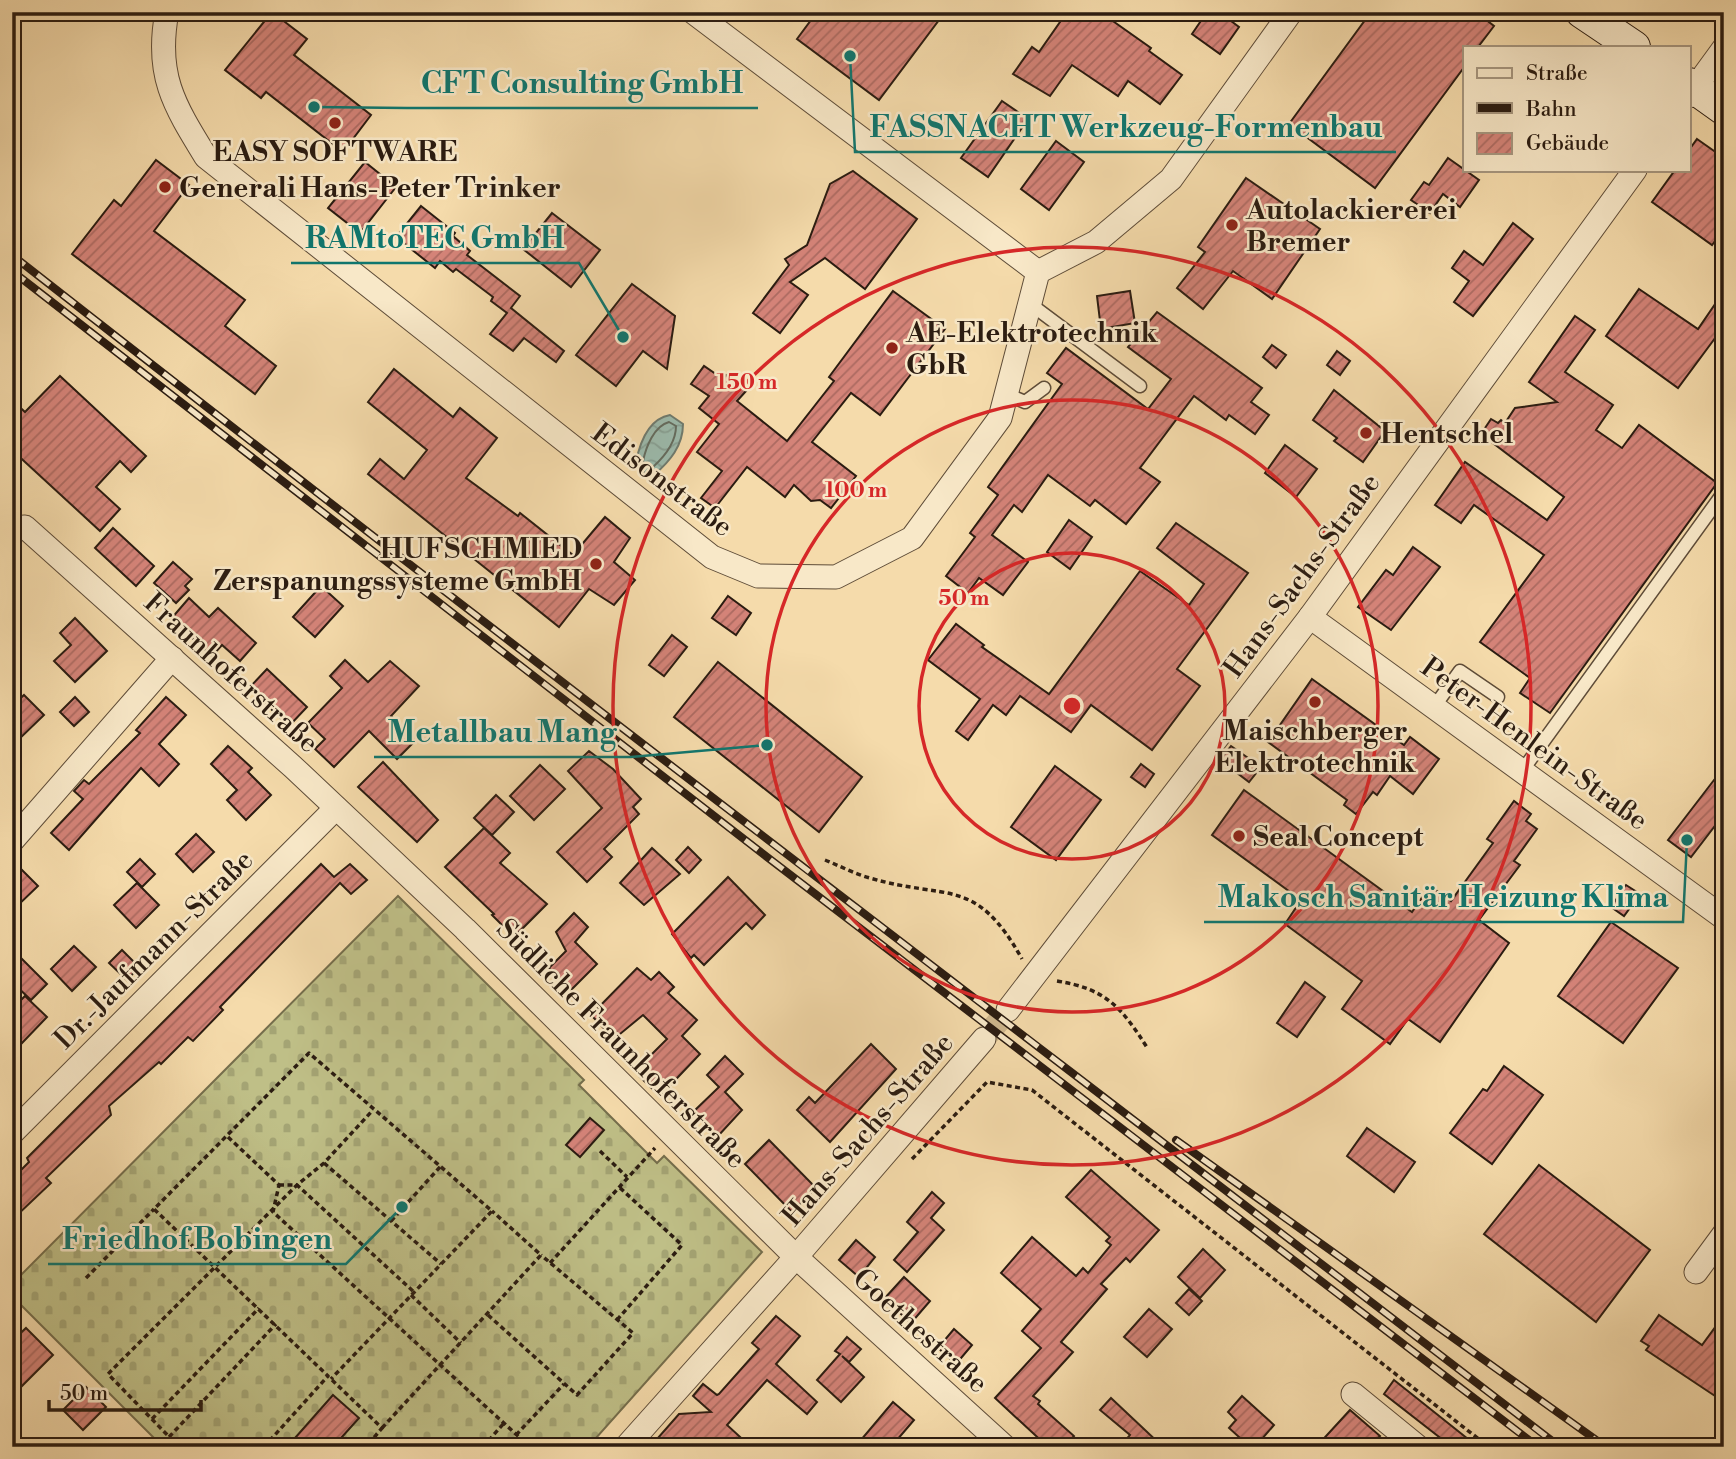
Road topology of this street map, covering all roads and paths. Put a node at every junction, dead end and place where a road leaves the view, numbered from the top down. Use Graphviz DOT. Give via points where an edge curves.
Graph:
graph roads {
  1 [pos="167,12"];
  2 [pos="693,12"];
  3 [pos="1291,12"];
  4 [pos="1583,12"];
  5 [pos="1633,46"];
  6 [pos="1724,48"];
  7 [pos="1691,89"];
  8 [pos="1724,109"];
  9 [pos="1634,172"];
  10 [pos="1038,272"];
  11 [pos="1029,303"];
  12 [pos="1140,386"];
  13 [pos="1044,388"];
  14 [pos="1006,394"];
  15 [pos="1724,492"];
  16 [pos="12,528"];
  17 [pos="1310,617"];
  18 [pos="173,658"];
  19 [pos="1499,698"];
  20 [pos="1434,707"];
  21 [pos="1522,771"];
  22 [pos="336,808"];
  23 [pos="12,841"];
  24 [pos="825,860"];
  25 [pos="405,873"];
  26 [pos="1724,918"];
  27 [pos="1033,978"];
  28 [pos="1008,1010"];
  29 [pos="984,1039"];
  30 [pos="1149,1049"];
  31 [pos="373,1110"];
  32 [pos="12,1133"];
  33 [pos="669,1133"];
  34 [pos="227,1136"];
  35 [pos="600,1152"];
  36 [pos="324,1163"];
  37 [pos="907,1163"];
  38 [pos="440,1167"];
  39 [pos="627,1177"];
  40 [pos="278,1185"];
  41 [pos="297,1185"];
  42 [pos="618,1186"];
  43 [pos="154,1209"];
  44 [pos="492,1211"];
  45 [pos="273,1212"];
  46 [pos="391,1221"];
  47 [pos="1724,1234"];
  48 [pos="541,1255"];
  49 [pos="796,1257"];
  50 [pos="550,1263"];
  51 [pos="441,1264"];
  52 [pos="215,1266"];
  53 [pos="1696,1272"];
  54 [pos="86,1278"];
  55 [pos="412,1294"];
  56 [pos="258,1308"];
  57 [pos="488,1315"];
  58 [pos="388,1319"];
  59 [pos="617,1320"];
  60 [pos="276,1324"];
  61 [pos="461,1343"];
  62 [pos="439,1366"];
  63 [pos="329,1378"];
  64 [pos="564,1384"];
  65 [pos="1353,1394"];
  66 [pos="152,1419"];
  67 [pos="504,1423"];
  68 [pos="382,1428"];
  69 [pos="516,1435"];
  70 [pos="169,1437"];
  71 [pos="631,1445"];
  72 [pos="368,1446"];
  73 [pos="179,1447"];
  74 [pos="264,1447"];
  75 [pos="482,1447"];
  76 [pos="530,1447"];
  77 [pos="1005,1447"];
  78 [pos="1418,1447"];
  79 [pos="1489,1447"];
  1 -- 14 [label="street, Edisonstraße" via="162,39 165,81 206,157 712,557 758,576 836,577 912,538 1000,418"];
  2 -- 10 [label="street"];
  3 -- 10 [label="street" via="1171,178 1096,242"];
  4 -- 5 [label="street"];
  6 -- 7 [label="street"];
  7 -- 8 [label="street"];
  9 -- 17 [label="street, Hans-Sachs-Straße"];
  10 -- 11 [label="street, Edisonstraße"];
  11 -- 12 [label="lane"];
  11 -- 14 [label="street, Edisonstraße"];
  13 -- 14 [label="lane" via="1025,402"];
  15 -- 21 [label="lane"];
  16 -- 18 [label="street, Fraunhoferstraße" via="25,527"];
  17 -- 20 [label="street, Peter-Henlein-Straße"];
  17 -- 27 [label="street, Hans-Sachs-Straße"];
  18 -- 22 [label="street, Fraunhoferstraße"];
  18 -- 23 [label="street"];
  19 -- 20 [label="lane" via="1460,671"];
  20 -- 21 [label="street, Peter-Henlein-Straße"];
  21 -- 26 [label="street, Peter-Henlein-Straße"];
  22 -- 25 [label="street, Fraunhoferstraße"];
  22 -- 32 [label="street, Dr.-Jaufmann-Straße"];
  24 -- 27 [label="path" via="870,878 960,894 987,909 1006,929"];
  25 -- 33 [label="street, Südliche Fraunhoferstraße"];
  27 -- 28 [label="street, Hans-Sachs-Straße"];
  27 -- 30 [label="path" via="1087,987 1110,1000 1125,1012"];
  29 -- 49 [label="street, Hans-Sachs-Straße"];
  31 -- 34 [label="path" via="309,1053"];
  31 -- 36 [label="path"];
  31 -- 38 [label="path"];
  33 -- 39 [label="path"];
  33 -- 49 [label="street, Südliche Fraunhoferstraße"];
  34 -- 40 [label="path"];
  34 -- 43 [label="path"];
  35 -- 39 [label="path"];
  36 -- 41 [label="path"];
  36 -- 46 [label="path"];
  37 -- 79 [label="path" via="987,1082 1032,1090"];
  38 -- 44 [label="path"];
  38 -- 46 [label="path"];
  39 -- 42 [label="path"];
  40 -- 41 [label="path"];
  40 -- 45 [label="path"];
  41 -- 45 [label="path"];
  41 -- 55 [label="path"];
  42 -- 50 [label="path"];
  42 -- 59 [label="path" via="682,1245"];
  43 -- 52 [label="path"];
  43 -- 54 [label="path"];
  44 -- 48 [label="path"];
  44 -- 51 [label="path"];
  45 -- 52 [label="path"];
  45 -- 58 [label="path"];
  46 -- 51 [label="path"];
  47 -- 53 [label="street"];
  48 -- 50 [label="path"];
  48 -- 57 [label="path"];
  49 -- 71 [label="street, Hans-Sachs-Straße"];
  49 -- 77 [label="street, Goethestraße"];
  50 -- 59 [label="path"];
  51 -- 55 [label="path"];
  52 -- 56 [label="path"];
  52 -- 66 [label="path" via="108,1374"];
  55 -- 58 [label="path"];
  55 -- 61 [label="path"];
  56 -- 60 [label="path"];
  56 -- 66 [label="path"];
  57 -- 61 [label="path"];
  57 -- 64 [label="path"];
  58 -- 62 [label="path"];
  58 -- 63 [label="path"];
  59 -- 64 [label="path" via="633,1333 577,1395"];
  60 -- 63 [label="path"];
  60 -- 70 [label="path"];
  61 -- 62 [label="path"];
  62 -- 67 [label="path"];
  62 -- 68 [label="path"];
  63 -- 68 [label="path"];
  63 -- 74 [label="path"];
  64 -- 69 [label="path"];
  65 -- 78 [label="street"];
  66 -- 70 [label="path"];
  67 -- 69 [label="path"];
  67 -- 75 [label="path"];
  68 -- 72 [label="path"];
  69 -- 76 [label="path"];
  70 -- 73 [label="path"];
}
